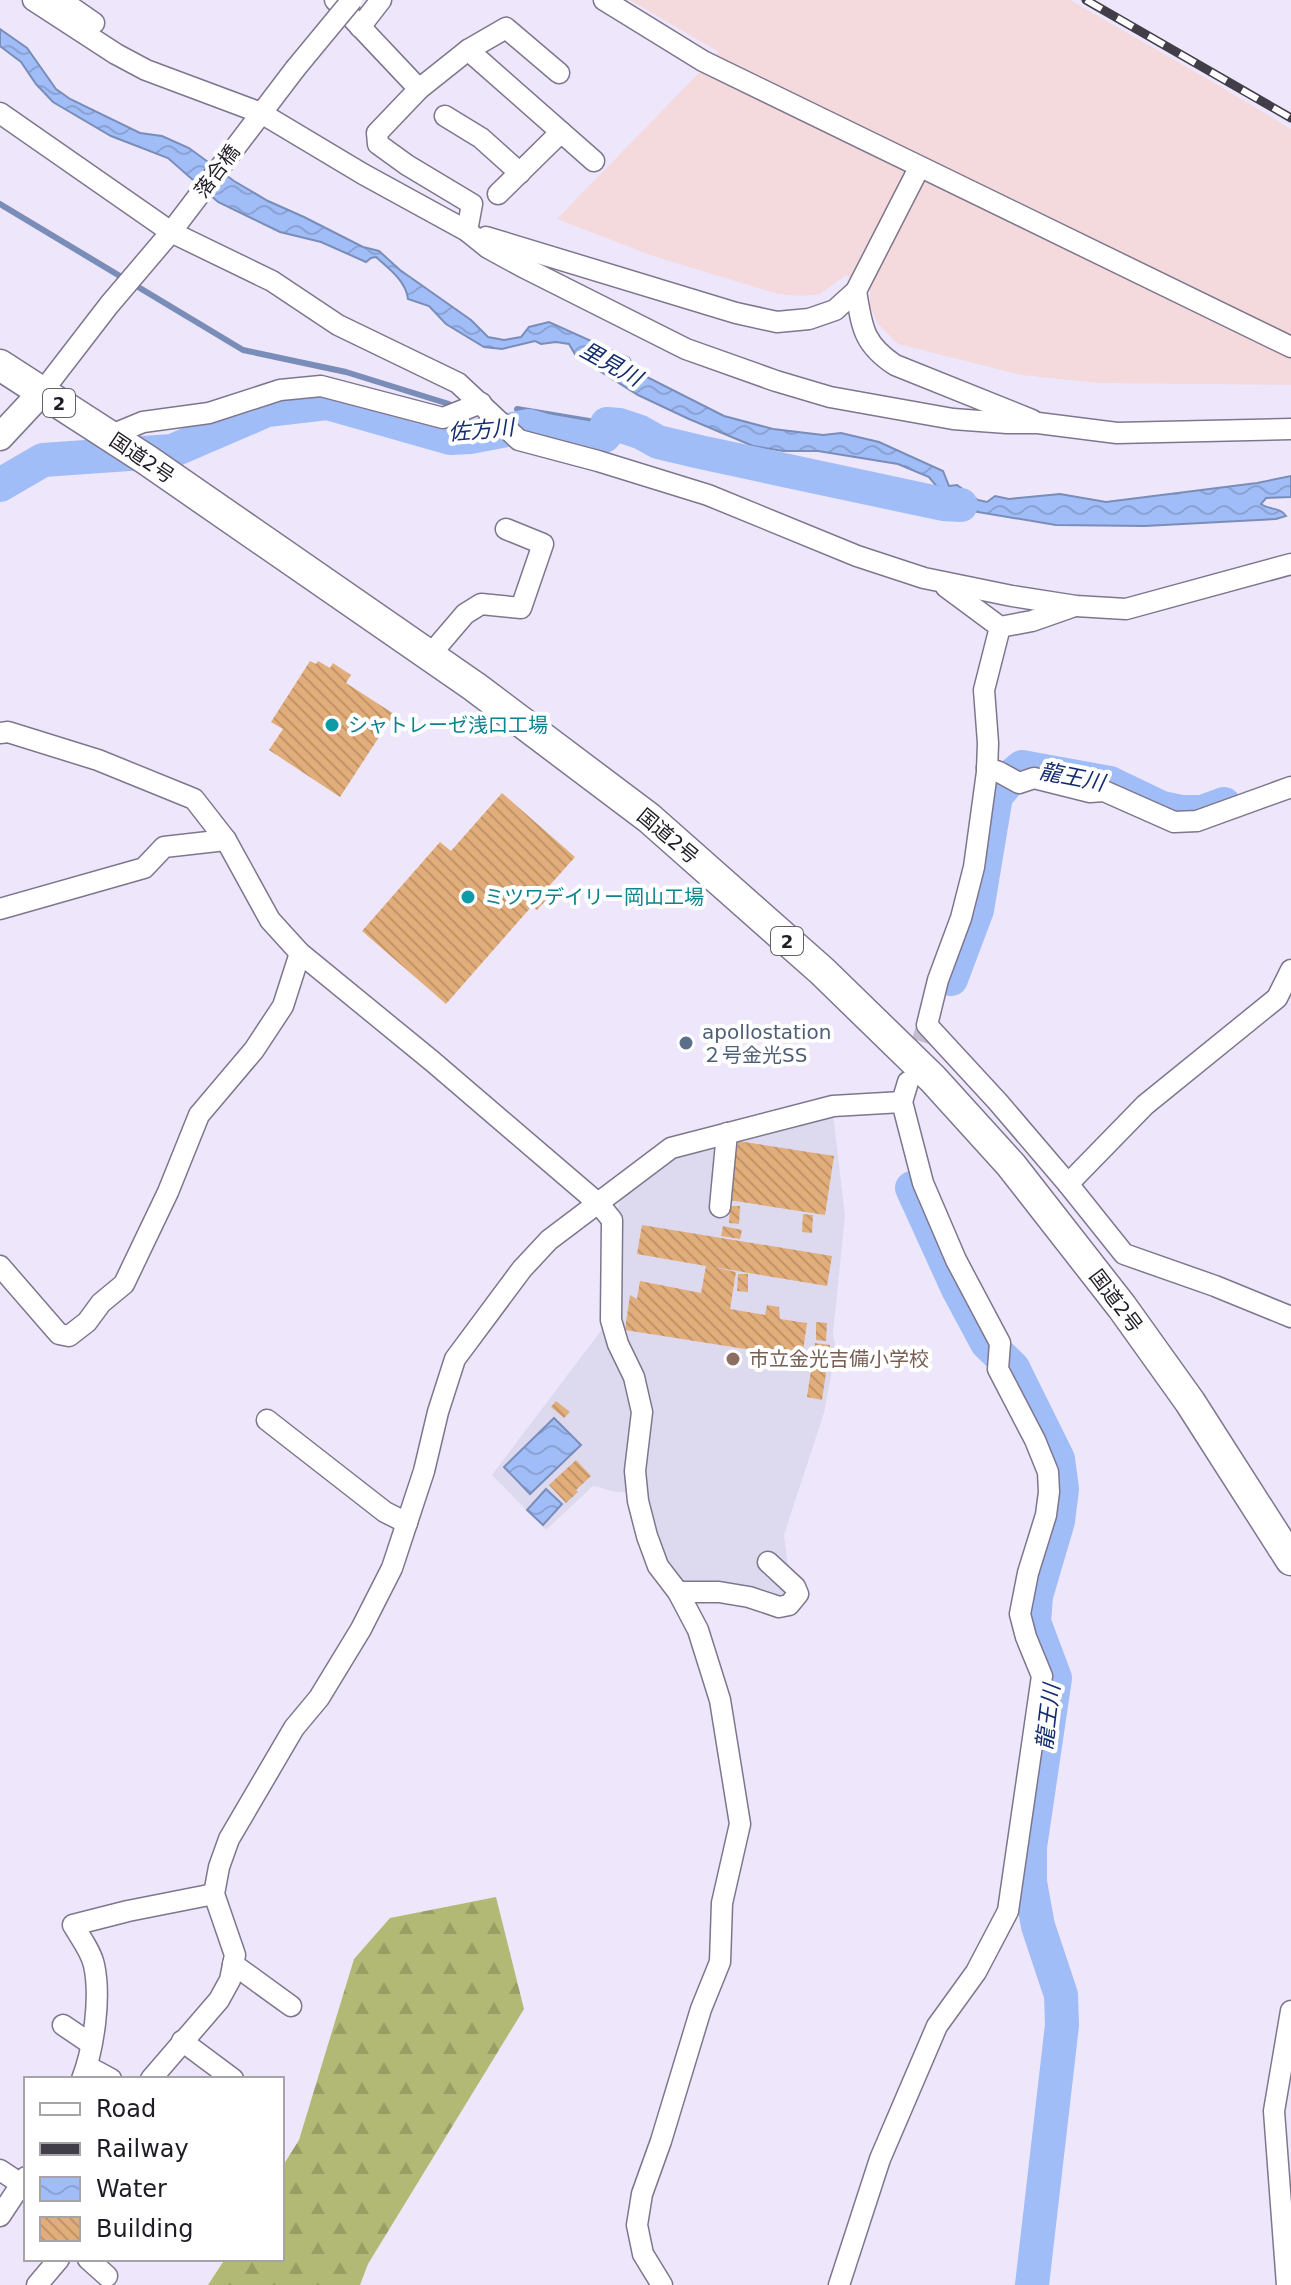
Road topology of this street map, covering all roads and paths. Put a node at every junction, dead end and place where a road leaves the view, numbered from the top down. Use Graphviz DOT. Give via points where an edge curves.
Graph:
graph roads {
  1 [pos="33,0"];
  2 [pos="61,0"];
  3 [pos="335,0"];
  4 [pos="352,0"];
  5 [pos="381,0"];
  6 [pos="604,0"];
  7 [pos="360,27"];
  8 [pos="468,50"];
  9 [pos="116,54"];
  10 [pos="559,73"];
  11 [pos="419,89"];
  12 [pos="0,113"];
  13 [pos="445,116"];
  14 [pos="255,121"];
  15 [pos="561,132"];
  16 [pos="594,161"];
  17 [pos="919,168"];
  18 [pos="520,173"];
  19 [pos="498,194"];
  20 [pos="467,231"];
  21 [pos="171,232"];
  22 [pos="856,291"];
  23 [pos="1291,347"];
  24 [pos="0,365"];
  25 [pos="42,392"];
  26 [pos="488,410"];
  27 [pos="1038,423"];
  28 [pos="1291,429"];
  29 [pos="0,437"];
  30 [pos="113,438"];
  31 [pos="506,529"];
  32 [pos="1291,564"];
  33 [pos="940,582"];
  34 [pos="1076,606"];
  35 [pos="1000,627"];
  36 [pos="430,655"];
  37 [pos="0,733"];
  38 [pos="993,770"];
  39 [pos="1291,787"];
  40 [pos="226,840"];
  41 [pos="0,909"];
  42 [pos="300,953"];
  43 [pos="1291,970"];
  44 [pos="908,1082"];
  45 [pos="902,1102"];
  46 [pos="727,1133"];
  47 [pos="1068,1184"];
  48 [pos="599,1204"];
  49 [pos="720,1207"];
  50 [pos="0,1266"];
  51 [pos="1291,1317"];
  52 [pos="267,1420"];
  53 [pos="407,1523"];
  54 [pos="1291,1560"];
  55 [pos="768,1562"];
  56 [pos="678,1592"];
  57 [pos="214,1894"];
  58 [pos="233,1964"];
  59 [pos="291,2006"];
  60 [pos="1291,2011"];
  61 [pos="63,2025"];
  62 [pos="182,2041"];
  63 [pos="91,2044"];
  64 [pos="84,2073"];
  65 [pos="153,2077"];
  66 [pos="230,2077"];
  67 [pos="0,2170"];
  68 [pos="23,2180"];
  69 [pos="0,2216"];
  70 [pos="57,2261"];
  71 [pos="90,2261"];
  72 [pos="107,2276"];
  73 [pos="37,2285"];
  74 [pos="662,2285"];
  75 [pos="839,2285"];
  76 [pos="1287,2285"];
  1 -- 9 [label="street"];
  2 -- 9 [label="street" via="112,36"];
  3 -- 7 [label="street"];
  4 -- 14 [label="street, 落合橋, bridge"];
  5 -- 7 [label="street"];
  6 -- 17 [label="street" via="703,61"];
  7 -- 11 [label="street"];
  8 -- 10 [label="street" via="506,28"];
  8 -- 11 [label="street"];
  8 -- 15 [label="street"];
  9 -- 14 [label="street"];
  11 -- 20 [label="street" via="377,133 378,144 472,204"];
  12 -- 21 [label="street"];
  13 -- 18 [label="street" via="481,138"];
  14 -- 20 [label="street"];
  14 -- 21 [label="street, 落合橋"];
  15 -- 16 [label="street"];
  15 -- 18 [label="street"];
  17 -- 22 [label="street"];
  17 -- 23 [label="street"];
  18 -- 19 [label="street"];
  20 -- 22 [label="street" via="777,322 835,310"];
  20 -- 27 [label="street" via="521,266 686,349 776,381 903,411"];
  21 -- 25 [label="street, 落合橋"];
  21 -- 26 [label="street" via="272,281 338,325 458,383"];
  22 -- 27 [label="street" via="868,342 880,355"];
  24 -- 25 [label="highway, 国道2号 / 2"];
  25 -- 29 [label="main road"];
  25 -- 30 [label="highway, 国道2号 / 2"];
  26 -- 30 [label="street" via="443,418 321,386 280,390 209,413 143,422"];
  26 -- 33 [label="street" via="519,440 708,495 857,556"];
  27 -- 28 [label="street" via="1117,433"];
  30 -- 36 [label="highway, 国道2号 / 2"];
  31 -- 36 [label="street" via="543,544 521,608 481,604 465,614"];
  32 -- 34 [label="street" via="1126,609"];
  33 -- 34 [label="street"];
  33 -- 35 [label="street"];
  34 -- 35 [label="street"];
  35 -- 38 [label="street" via="984,690"];
  36 -- 54 [label="highway, 国道2号 / 2" via="649,818 822,971 933,1079 1011,1165 1122,1307"];
  37 -- 40 [label="street" via="98,760 194,799"];
  38 -- 39 [label="street" via="1019,783 1034,778 1104,791 1174,822 1197,821"];
  38 -- 47 [label="street" via="961,918 927,1025"];
  40 -- 41 [label="street" via="164,847 144,868"];
  40 -- 42 [label="street" via="270,920"];
  42 -- 48 [label="street"];
  42 -- 50 [label="street" via="283,1006 199,1115 124,1284 69,1336 59,1334"];
  43 -- 47 [label="street" via="1277,998 1145,1105"];
  44 -- 45 [label="street"];
  45 -- 46 [label="street" via="833,1106"];
  45 -- 75 [label="street" via="923,1183 1000,1343 998,1369 1048,1472 1046,1515 1020,1614 1042,1676 1008,1911 976,1972 937,2026 880,2159"];
  46 -- 48 [label="street" via="671,1148"];
  46 -- 49 [label="street"];
  47 -- 51 [label="street" via="1124,1254"];
  48 -- 53 [label="street" via="549,1240 522,1269 455,1359"];
  48 -- 56 [label="street" via="612,1220 611,1320 640,1396 638,1501 658,1566"];
  52 -- 53 [label="street" via="385,1512"];
  53 -- 57 [label="street" via="392,1568 361,1629 294,1728 229,1839"];
  55 -- 56 [label="street" via="795,1587 798,1594 789,1605 719,1592"];
  56 -- 74 [label="street" via="698,1630 720,1700 740,1824 722,1903 720,1962 642,2194 637,2225 643,2254"];
  57 -- 58 [label="street" via="235,1955"];
  57 -- 63 [label="street" via="73,1925 94,1963 97,2001"];
  58 -- 59 [label="street"];
  58 -- 62 [label="street" via="219,2000"];
  60 -- 76 [label="street" via="1274,2111"];
  61 -- 63 [label="street"];
  62 -- 65 [label="street"];
  62 -- 66 [label="street"];
  63 -- 64 [label="street"];
  67 -- 68 [label="street"];
  68 -- 69 [label="street"];
  70 -- 73 [label="street"];
  71 -- 72 [label="street"];
}
